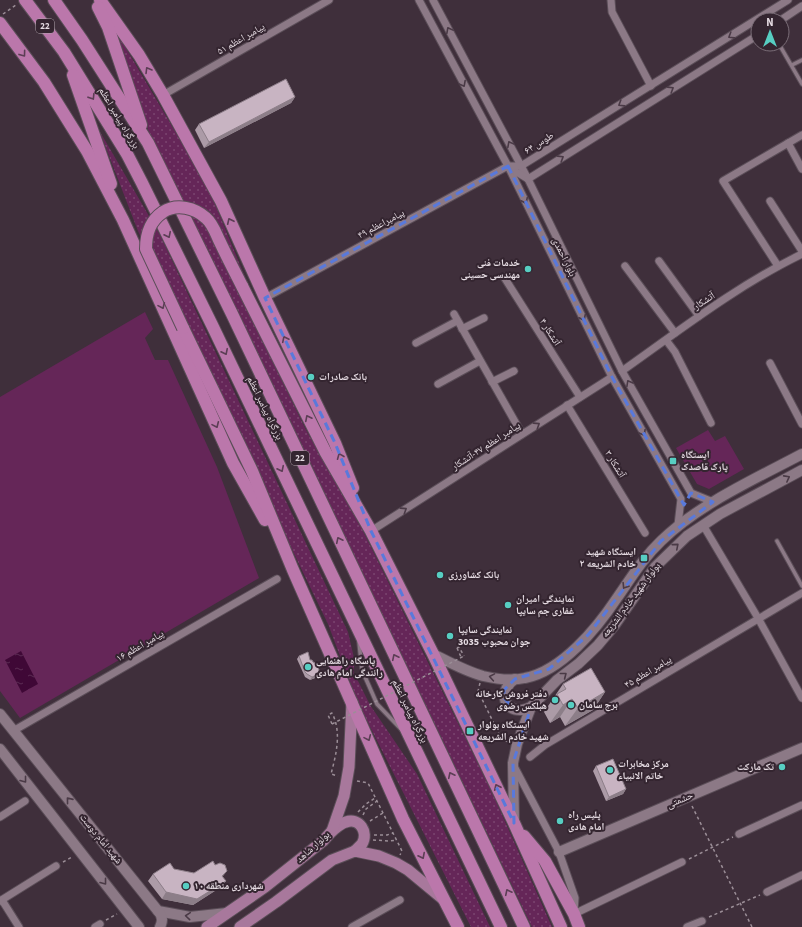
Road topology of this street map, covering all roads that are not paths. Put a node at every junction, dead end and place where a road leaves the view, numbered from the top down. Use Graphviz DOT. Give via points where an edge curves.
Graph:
graph roads {
  1 [pos="54,0"];
  2 [pos="95,0"];
  3 [pos="100,0"];
  4 [pos="329,0"];
  5 [pos="419,0"];
  6 [pos="433,0"];
  7 [pos="611,0"];
  8 [pos="788,0"];
  9 [pos="21,2"];
  10 [pos="802,6"];
  11 [pos="790,14"];
  12 [pos="1,19"];
  13 [pos="750,40"];
  14 [pos="64,52"];
  15 [pos="784,52"];
  16 [pos="802,60"];
  17 [pos="792,65"];
  18 [pos="802,84"];
  19 [pos="650,86"];
  20 [pos="163,96"];
  21 [pos="802,135"];
  22 [pos="148,143"];
  23 [pos="788,143"];
  24 [pos="508,166"];
  25 [pos="521,166"];
  26 [pos="802,169"];
  27 [pos="528,179"];
  28 [pos="770,201"];
  29 [pos="123,220"];
  30 [pos="802,251"];
  31 [pos="802,254"];
  32 [pos="659,261"];
  33 [pos="625,266"];
  34 [pos="778,266"];
  35 [pos="504,277"];
  36 [pos="265,298"];
  37 [pos="699,316"];
  38 [pos="484,318"];
  39 [pos="462,329"];
  40 [pos="675,333"];
  41 [pos="666,340"];
  42 [pos="416,343"];
  43 [pos="480,361"];
  44 [pos="770,363"];
  45 [pos="514,371"];
  46 [pos="622,371"];
  47 [pos="612,377"];
  48 [pos="492,382"];
  49 [pos="438,384"];
  50 [pos="580,397"];
  51 [pos="567,405"];
  52 [pos="711,423"];
  53 [pos="802,424"];
  54 [pos="522,434"];
  55 [pos="802,454"];
  56 [pos="802,470"];
  57 [pos="690,493"];
  58 [pos="680,499"];
  59 [pos="713,502"];
  60 [pos="678,525"];
  61 [pos="703,525"];
  62 [pos="371,532"];
  63 [pos="645,533"];
  64 [pos="777,541"];
  65 [pos="294,570"];
  66 [pos="277,579"];
  67 [pos="802,586"];
  68 [pos="802,593"];
  69 [pos="758,618"];
  70 [pos="433,654"];
  71 [pos="515,679"];
  72 [pos="802,698"];
  73 [pos="352,702"];
  74 [pos="531,707"];
  75 [pos="0,714"];
  76 [pos="13,731"];
  77 [pos="802,748"];
  78 [pos="0,749"];
  79 [pos="530,758"];
  80 [pos="513,763"];
  81 [pos="25,801"];
  82 [pos="802,805"];
  83 [pos="0,817"];
  84 [pos="514,823"];
  85 [pos="332,831"];
  86 [pos="739,834"];
  87 [pos="355,851"];
  88 [pos="559,852"];
  89 [pos="682,862"];
  90 [pos="56,866"];
  91 [pos="802,875"];
  92 [pos="767,892"];
  93 [pos="443,899"];
  94 [pos="1,900"];
  95 [pos="400,900"];
  96 [pos="158,910"];
  97 [pos="227,913"];
  98 [pos="574,914"];
  99 [pos="702,920"];
  100 [pos="19,927"];
  101 [pos="139,927"];
  102 [pos="160,927"];
  103 [pos="207,927"];
  104 [pos="240,927"];
  105 [pos="352,927"];
  106 [pos="458,927"];
  107 [pos="501,927"];
  108 [pos="524,927"];
  109 [pos="561,927"];
  110 [pos="579,927"];
  111 [pos="687,927"];
  1 -- 22 [label="highway, بزرگراه پیامبر اعظم / 22"];
  2 -- 22 [label="highway" via="108,27"];
  20 -- 3 [label="highway, one-way" via="139,55"];
  4 -- 20 [label="street, پیامبر اعظم ۵۱"];
  5 -- 24 [label="street, بلوار احمدی, one-way"];
  25 -- 6 [label="street, بلوار احمدی, one-way"];
  7 -- 19 [label="street" via="612,12"];
  8 -- 19 [label="street, طوس ۶۴, one-way"];
  9 -- 14 [label="highway, بزرگراه پیامبر اعظم / 22"];
  10 -- 11 [label="street"];
  12 -- 29 [label="highway, one-way" via="87,151"];
  27 -- 13 [label="street, one-way"];
  14 -- 29 [label="highway"];
  14 -- 107 [label="highway, بزرگراه پیامبر اعظم / 22, one-way" via="142,183"];
  15 -- 17 [label="lane"];
  16 -- 17 [label="lane"];
  17 -- 18 [label="lane"];
  19 -- 25 [label="street, طوس ۶۴, one-way"];
  36 -- 20 [label="highway, one-way" via="220,201"];
  21 -- 23 [label="street"];
  108 -- 22 [label="highway, بزرگراه پیامبر اعظم / 22, one-way"];
  23 -- 26 [label="street"];
  23 -- 34 [label="street" via="723,181"];
  24 -- 25 [label="street, طوس ۶۴"];
  24 -- 27 [label="street"];
  24 -- 36 [label="street, پیامبراعظم ۴۹"];
  24 -- 47 [label="street, بلوار احمدی, one-way"];
  25 -- 27 [label="street, بلوار احمدی"];
  27 -- 46 [label="street, بلوار احمدی"];
  28 -- 30 [label="street"];
  29 -- 65 [label="highway, one-way" via="233,463"];
  31 -- 34 [label="street, آتشکار"];
  32 -- 37 [label="street"];
  33 -- 40 [label="street"];
  34 -- 37 [label="street, آتشکار"];
  35 -- 50 [label="street, آتشکار ۴"];
  62 -- 36 [label="highway, one-way" via="335,443"];
  37 -- 40 [label="street, آتشکار"];
  38 -- 39 [label="street"];
  39 -- 42 [label="street" via="456,318"];
  39 -- 43 [label="street"];
  40 -- 41 [label="street, آتشکار"];
  41 -- 46 [label="street, آتشکار"];
  41 -- 52 [label="street" via="675,352"];
  43 -- 48 [label="street"];
  43 -- 49 [label="street"];
  44 -- 53 [label="street"];
  45 -- 48 [label="street"];
  57 -- 46 [label="street, بلوار احمدی, one-way"];
  47 -- 50 [label="street, پیامبر اعظم ۴۷-آتشکار"];
  47 -- 58 [label="street, بلوار احمدی, one-way"];
  48 -- 54 [label="street"];
  50 -- 51 [label="street, پیامبر اعظم ۴۷-آتشکار"];
  54 -- 51 [label="street, پیامبر اعظم ۴۷-آتشکار, one-way"];
  51 -- 63 [label="street, آتشکار ۳"];
  62 -- 54 [label="street, پیامبر اعظم ۴۷-آتشکار, one-way"];
  55 -- 59 [label="street, بولوار شهید خادم الشریعه"];
  61 -- 56 [label="street, بولوار شهید خادم الشریعه, one-way"];
  57 -- 58 [label="street" via="688,497"];
  57 -- 59 [label="street"];
  58 -- 60 [label="street"];
  59 -- 60 [label="street, بولوار شهید خادم الشریعه"];
  60 -- 71 [label="street, بولوار شهید خادم الشریعه, one-way" via="644,558 603,617 569,653 549,669 526,678"];
  61 -- 69 [label="street"];
  74 -- 61 [label="street, بولوار شهید خادم الشریعه, one-way" via="557,680 598,645 655,567 670,551"];
  62 -- 65 [label="highway, one-way, bridge" via="326,453 214,229 207,219 188,208 165,211 149,227 146,249 252,471"];
  62 -- 70 [label="highway"];
  64 -- 67 [label="lane"];
  65 -- 73 [label="highway"];
  66 -- 76 [label="street, پیامبر اعظم ۱۶"];
  68 -- 69 [label="street, پیامبر اعظم ۴۵"];
  69 -- 72 [label="street"];
  69 -- 79 [label="street, پیامبر اعظم ۴۵" via="545,745"];
  71 -- 70 [label="street, بولوار شهید خادم الشریعه, one-way" via="482,675"];
  84 -- 70 [label="highway, one-way"];
  71 -- 74 [label="street" via="508,683 504,690 504,698 514,709"];
  73 -- 85 [label="main road, بولوار شاهد" via="349,767 344,796"];
  73 -- 93 [label="highway, one-way" via="403,819"];
  74 -- 80 [label="street, بولوار شهید خادم الشریعه" via="516,744"];
  75 -- 76 [label="street, شهید امام دوست"];
  96 -- 76 [label="street, شهید امام دوست, one-way"];
  77 -- 88 [label="street, حشمتی"];
  78 -- 101 [label="street, one-way"];
  80 -- 84 [label="street, بولوار شهید خادم الشریعه"];
  80 -- 88 [label="street"];
  81 -- 83 [label="street"];
  82 -- 86 [label="street"];
  84 -- 98 [label="highway" via="545,861"];
  84 -- 109 [label="highway"];
  85 -- 87 [label="main road" via="345,822 361,829 362,844"];
  85 -- 97 [label="main road, بولوار شاهد" via="323,842"];
  87 -- 93 [label="main road" via="396,863"];
  87 -- 104 [label="main road, بولوار شاهد" via="332,860"];
  88 -- 98 [label="street" via="575,898"];
  89 -- 98 [label="street"];
  90 -- 94 [label="street"];
  91 -- 92 [label="street"];
  93 -- 106 [label="highway"];
  94 -- 100 [label="street"];
  95 -- 105 [label="street"];
  97 -- 96 [label="street, one-way" via="190,917"];
  96 -- 102 [label="street" via="162,920"];
  97 -- 103 [label="main road, بولوار شاهد"];
  98 -- 110 [label="highway"];
  99 -- 111 [label="street"];
}
